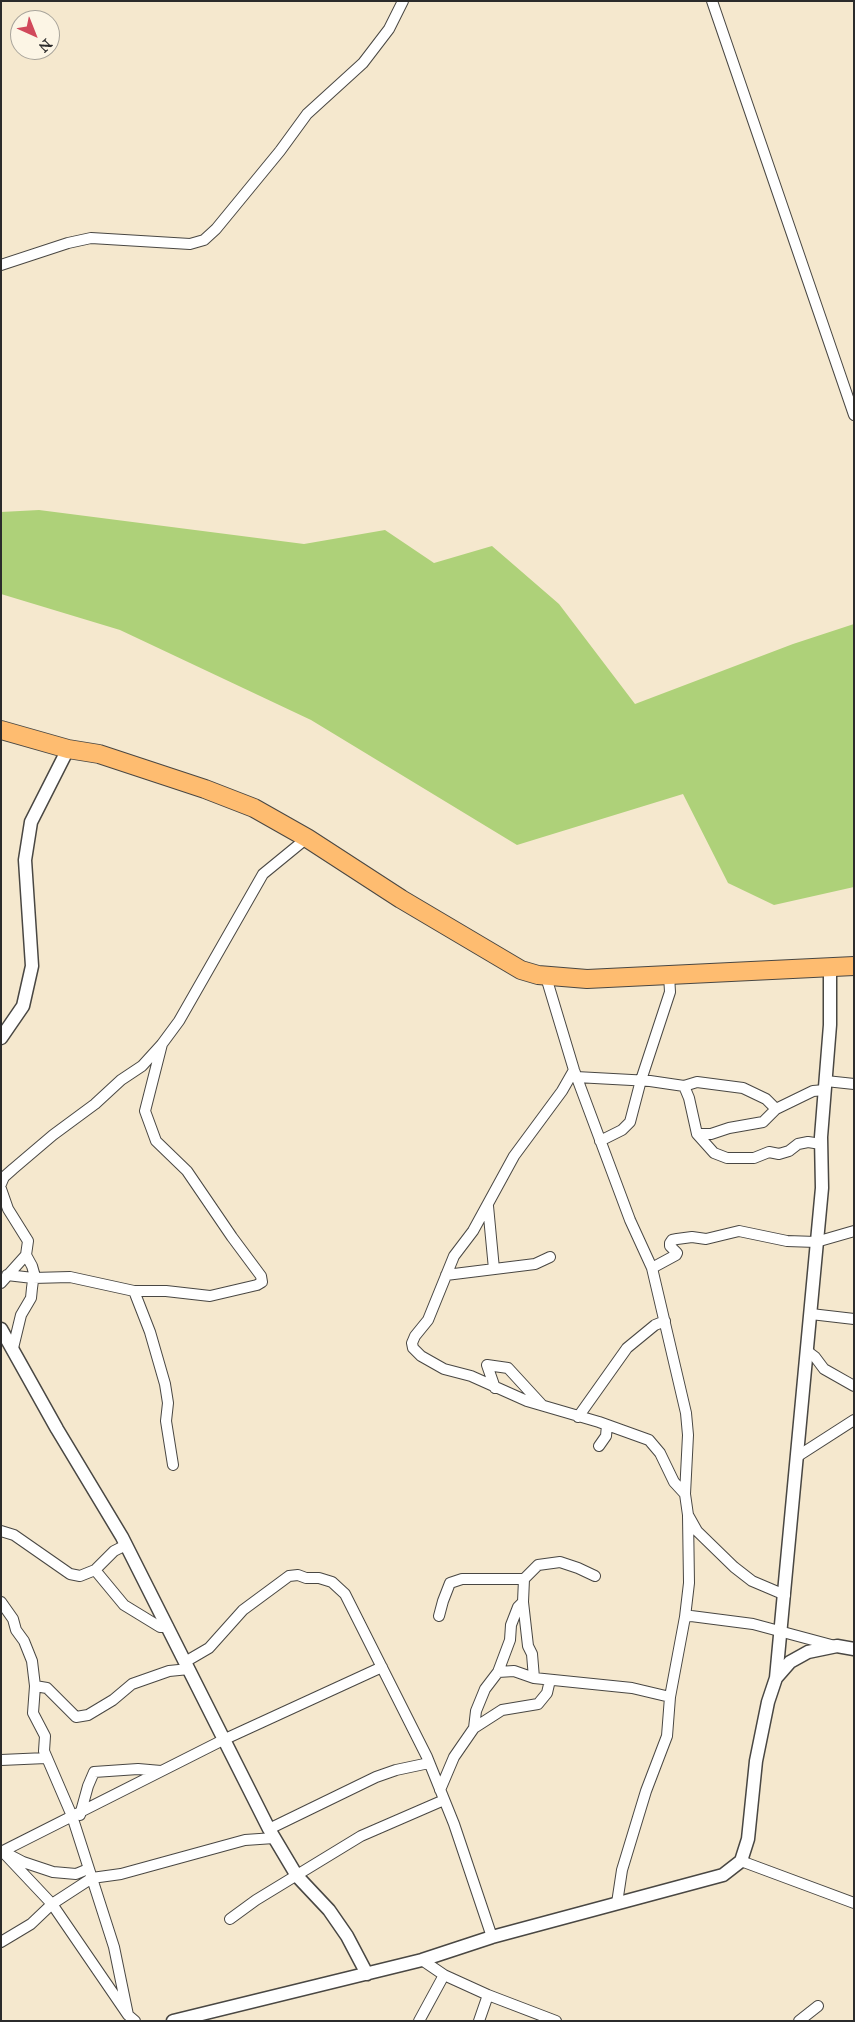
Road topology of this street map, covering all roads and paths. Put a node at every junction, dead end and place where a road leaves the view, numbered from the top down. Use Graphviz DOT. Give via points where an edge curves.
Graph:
graph roads {
  1 [pos="403,1"];
  2 [pos="712,1"];
  3 [pos="1,265"];
  4 [pos="854,415"];
  5 [pos="1,730"];
  6 [pos="68,749"];
  7 [pos="307,838"];
  8 [pos="854,966"];
  9 [pos="830,967"];
  10 [pos="670,975"];
  11 [pos="546,977"];
  12 [pos="1,1038"];
  13 [pos="162,1044"];
  14 [pos="575,1074"];
  15 [pos="641,1080"];
  16 [pos="854,1084"];
  17 [pos="825,1085"];
  18 [pos="684,1086"];
  19 [pos="776,1109"];
  20 [pos="697,1134"];
  21 [pos="600,1142"];
  22 [pos="821,1144"];
  23 [pos="1,1184"];
  24 [pos="1,1189"];
  25 [pos="488,1205"];
  26 [pos="854,1231"];
  27 [pos="816,1242"];
  28 [pos="26,1255"];
  29 [pos="550,1257"];
  30 [pos="652,1268"];
  31 [pos="494,1269"];
  32 [pos="446,1275"];
  33 [pos="33,1278"];
  34 [pos="4,1279"];
  35 [pos="134,1292"];
  36 [pos="811,1314"];
  37 [pos="854,1319"];
  38 [pos="665,1321"];
  39 [pos="1,1329"];
  40 [pos="12,1348"];
  41 [pos="808,1351"];
  42 [pos="854,1386"];
  43 [pos="495,1388"];
  44 [pos="542,1406"];
  45 [pos="578,1417"];
  46 [pos="854,1420"];
  47 [pos="607,1425"];
  48 [pos="599,1446"];
  49 [pos="798,1456"];
  50 [pos="173,1465"];
  51 [pos="686,1494"];
  52 [pos="688,1514"];
  53 [pos="1,1531"];
  54 [pos="126,1545"];
  55 [pos="96,1570"];
  56 [pos="595,1576"];
  57 [pos="524,1579"];
  58 [pos="785,1595"];
  59 [pos="1,1602"];
  60 [pos="523,1602"];
  61 [pos="439,1616"];
  62 [pos="685,1617"];
  63 [pos="168,1627"];
  64 [pos="780,1632"];
  65 [pos="837,1646"];
  66 [pos="854,1649"];
  67 [pos="187,1666"];
  68 [pos="382,1667"];
  69 [pos="498,1672"];
  70 [pos="534,1678"];
  71 [pos="776,1678"];
  72 [pos="550,1680"];
  73 [pos="36,1686"];
  74 [pos="670,1697"];
  75 [pos="474,1728"];
  76 [pos="223,1740"];
  77 [pos="46,1758"];
  78 [pos="1,1760"];
  79 [pos="429,1763"];
  80 [pos="161,1771"];
  81 [pos="440,1790"];
  82 [pos="444,1800"];
  83 [pos="76,1813"];
  84 [pos="271,1833"];
  85 [pos="2,1851"];
  86 [pos="741,1861"];
  87 [pos="90,1874"];
  88 [pos="297,1876"];
  89 [pos="617,1903"];
  90 [pos="854,1903"];
  91 [pos="52,1904"];
  92 [pos="230,1919"];
  93 [pos="492,1937"];
  94 [pos="1,1942"];
  95 [pos="422,1960"];
  96 [pos="367,1974"];
  97 [pos="444,1975"];
  98 [pos="488,1995"];
  99 [pos="818,2006"];
  100 [pos="131,2018"];
  101 [pos="173,2021"];
  102 [pos="419,2021"];
  103 [pos="479,2021"];
  104 [pos="556,2021"];
  105 [pos="799,2021"];
  1 -- 3 [label="street" via="389,29 363,63 307,114 240,201 204,240 190,244 91,238"];
  2 -- 4 [label="street"];
  5 -- 6 [label="highway"];
  6 -- 7 [label="highway" via="100,754 205,789 254,808"];
  6 -- 12 [label="street" via="31,822 25,860 32,966 23,1006"];
  7 -- 11 [label="highway" via="401,899 521,970"];
  7 -- 13 [label="street" via="264,874 187,1008"];
  8 -- 9 [label="highway"];
  9 -- 10 [label="highway"];
  9 -- 17 [label="street"];
  10 -- 11 [label="highway" via="587,979"];
  10 -- 15 [label="street" via="670,992"];
  11 -- 14 [label="street"];
  13 -- 23 [label="street" via="142,1066 53,1135 4,1177"];
  13 -- 35 [label="street" via="145,1111 156,1141 188,1171 262,1282 210,1296 166,1291"];
  14 -- 15 [label="street"];
  14 -- 21 [label="street"];
  14 -- 25 [label="street" via="514,1156"];
  15 -- 18 [label="street"];
  15 -- 21 [label="street" via="627,1127"];
  16 -- 17 [label="street"];
  17 -- 19 [label="street"];
  17 -- 22 [label="street"];
  18 -- 19 [label="street" via="697,1082 743,1088 766,1099"];
  18 -- 20 [label="street"];
  19 -- 20 [label="street" via="763,1122 711,1134"];
  20 -- 22 [label="street" via="714,1153 727,1158 754,1158 769,1152 789,1151 798,1144"];
  21 -- 30 [label="street"];
  22 -- 27 [label="street" via="822,1188"];
  24 -- 28 [label="street" via="8,1209 28,1241"];
  25 -- 31 [label="street"];
  25 -- 32 [label="street" via="454,1256"];
  26 -- 27 [label="street"];
  27 -- 30 [label="street" via="788,1241 739,1231 706,1239 677,1239 670,1243 676,1256"];
  27 -- 36 [label="street"];
  28 -- 33 [label="street" via="32,1266"];
  28 -- 34 [label="street"];
  29 -- 31 [label="street" via="535,1264"];
  30 -- 38 [label="street"];
  31 -- 32 [label="street"];
  32 -- 43 [label="street" via="428,1320 412,1343 413,1348 444,1369 471,1376"];
  33 -- 34 [label="street"];
  33 -- 35 [label="street" via="70,1276"];
  33 -- 40 [label="street" via="31,1298 21,1314"];
  35 -- 50 [label="street" via="165,1384 166,1421"];
  36 -- 37 [label="street"];
  36 -- 41 [label="street"];
  38 -- 45 [label="street" via="655,1325 627,1348"];
  38 -- 51 [label="street" via="686,1413"];
  39 -- 40 [label="street"];
  40 -- 54 [label="street"];
  41 -- 42 [label="street" via="824,1369"];
  41 -- 49 [label="street"];
  43 -- 44 [label="street"];
  43 -- 44 [label="street" via="486,1365 508,1368"];
  44 -- 45 [label="street"];
  45 -- 47 [label="street"];
  46 -- 49 [label="street"];
  47 -- 48 [label="street" via="606,1436"];
  47 -- 51 [label="street" via="650,1440 674,1482"];
  49 -- 58 [label="street"];
  51 -- 52 [label="street"];
  52 -- 58 [label="street" via="697,1531 734,1567 752,1581"];
  52 -- 62 [label="street" via="689,1583"];
  53 -- 55 [label="street" via="14,1535 70,1574 80,1576"];
  54 -- 55 [label="street"];
  54 -- 63 [label="street"];
  55 -- 63 [label="street" via="124,1605 160,1628"];
  56 -- 57 [label="street" via="560,1562 538,1565"];
  57 -- 60 [label="street"];
  57 -- 61 [label="street" via="472,1578 450,1583"];
  58 -- 64 [label="street"];
  59 -- 73 [label="street" via="24,1641 32,1661"];
  60 -- 69 [label="street" via="511,1625 510,1640"];
  60 -- 70 [label="street"];
  62 -- 64 [label="street" via="753,1624"];
  62 -- 74 [label="street"];
  63 -- 67 [label="street"];
  64 -- 65 [label="street"];
  64 -- 71 [label="street"];
  65 -- 66 [label="street"];
  65 -- 71 [label="street" via="808,1652 790,1662"];
  67 -- 68 [label="street" via="209,1648 243,1610 289,1576 298,1575 332,1582 344,1594"];
  67 -- 73 [label="street" via="132,1684 105,1705 88,1715 76,1717 47,1688"];
  67 -- 76 [label="street"];
  68 -- 76 [label="street"];
  68 -- 79 [label="street"];
  69 -- 70 [label="street" via="514,1670"];
  69 -- 75 [label="street" via="485,1689 476,1711"];
  70 -- 72 [label="street"];
  71 -- 86 [label="street" via="756,1761 748,1839"];
  72 -- 74 [label="street" via="632,1688"];
  72 -- 75 [label="street" via="547,1693 538,1704 502,1710"];
  73 -- 77 [label="street" via="33,1713 45,1736"];
  74 -- 89 [label="street" via="667,1736 646,1790 622,1870"];
  75 -- 81 [label="street" via="454,1757"];
  76 -- 80 [label="street"];
  76 -- 84 [label="street"];
  77 -- 78 [label="street"];
  77 -- 83 [label="street"];
  79 -- 81 [label="street"];
  79 -- 84 [label="street" via="376,1777"];
  80 -- 83 [label="street"];
  80 -- 83 [label="street" via="94,1772"];
  81 -- 82 [label="street"];
  82 -- 88 [label="street" via="362,1836"];
  82 -- 93 [label="street"];
  83 -- 85 [label="street"];
  83 -- 87 [label="street" via="78,1834"];
  84 -- 87 [label="street" via="121,1874"];
  84 -- 88 [label="street"];
  85 -- 87 [label="street" via="53,1872"];
  85 -- 91 [label="street"];
  86 -- 89 [label="street" via="723,1875"];
  86 -- 90 [label="street"];
  87 -- 91 [label="street"];
  87 -- 100 [label="street" via="114,1947"];
  88 -- 92 [label="street"];
  88 -- 96 [label="street" via="329,1910"];
  89 -- 93 [label="street"];
  91 -- 94 [label="street" via="31,1924"];
  91 -- 100 [label="street"];
  93 -- 95 [label="street"];
  95 -- 96 [label="street"];
  95 -- 97 [label="street"];
  96 -- 101 [label="street"];
  97 -- 98 [label="street"];
  97 -- 102 [label="street"];
  98 -- 103 [label="street"];
  98 -- 104 [label="street"];
  99 -- 105 [label="street"];
}
